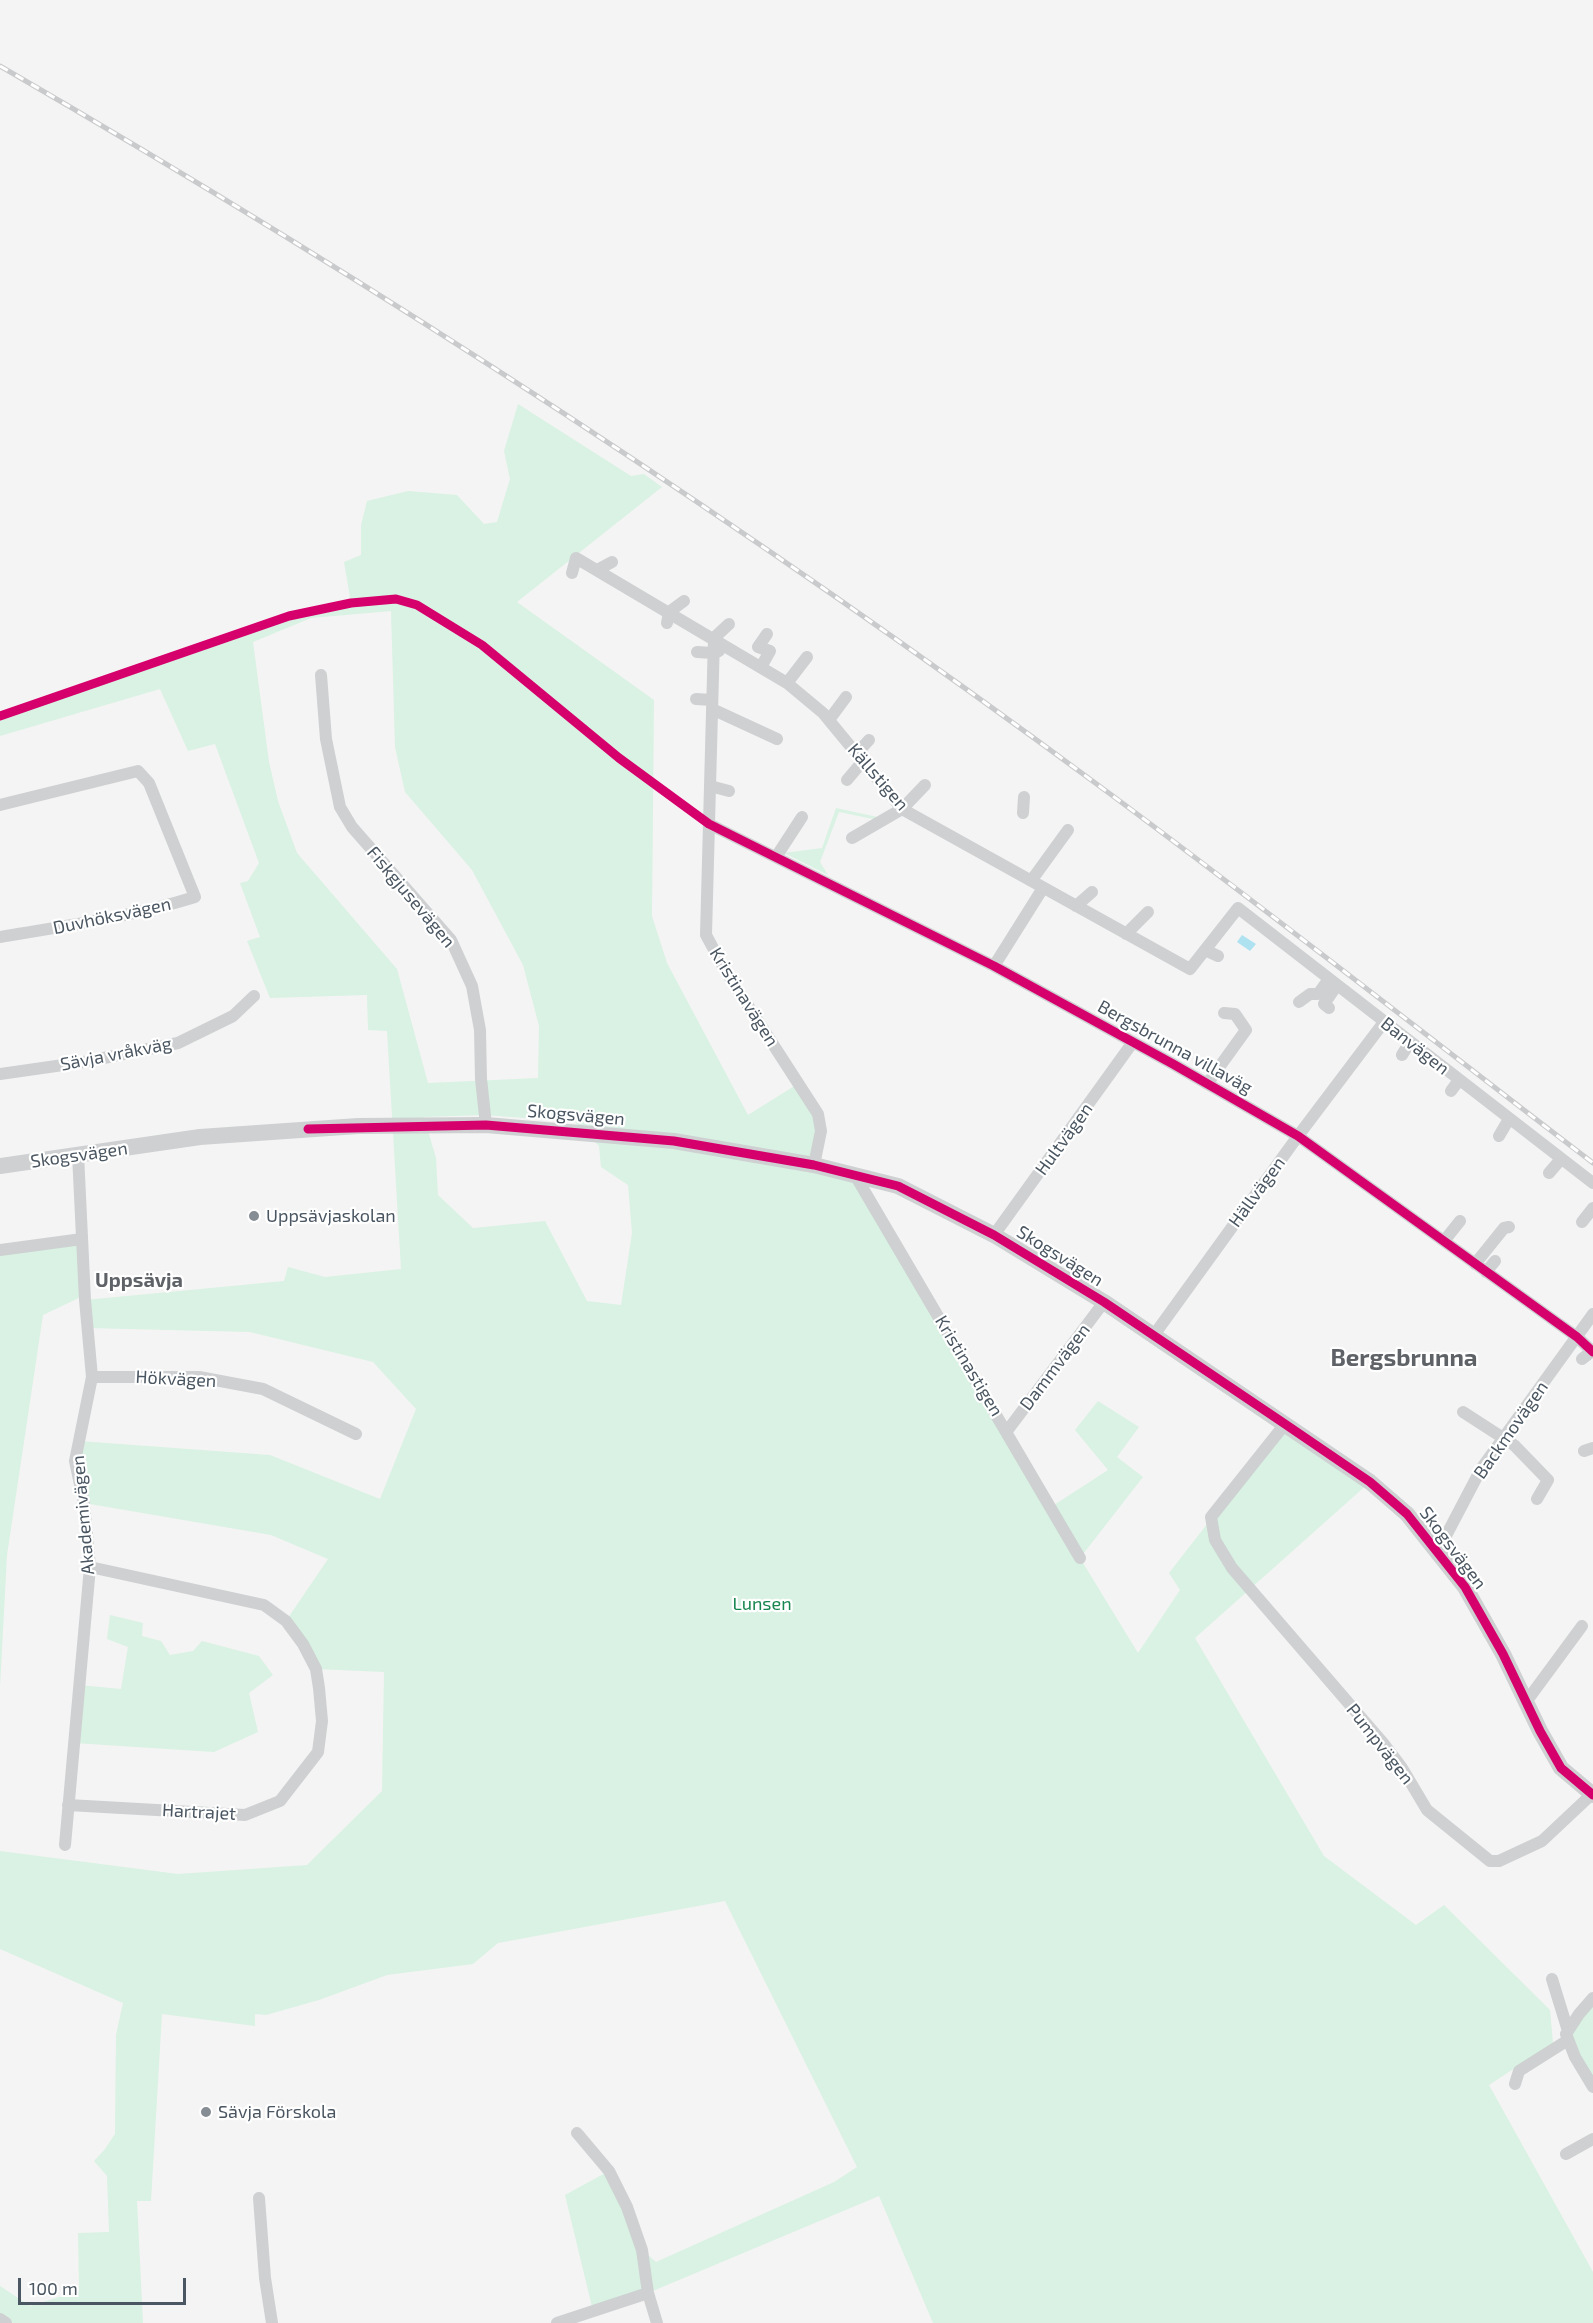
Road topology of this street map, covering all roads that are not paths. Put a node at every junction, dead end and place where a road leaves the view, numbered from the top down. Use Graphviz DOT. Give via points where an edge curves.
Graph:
graph roads {
  1 [pos="612,562"];
  2 [pos="572,573"];
  3 [pos="602,576"];
  4 [pos="684,601"];
  5 [pos="668,617"];
  6 [pos="729,624"];
  7 [pos="767,634"];
  8 [pos="714,638"];
  9 [pos="728,646"];
  10 [pos="697,652"];
  11 [pos="713,653"];
  12 [pos="807,657"];
  13 [pos="766,674"];
  14 [pos="321,675"];
  15 [pos="787,682"];
  16 [pos="846,697"];
  17 [pos="696,699"];
  18 [pos="806,699"];
  19 [pos="794,704"];
  20 [pos="712,705"];
  21 [pos="829,720"];
  22 [pos="777,739"];
  23 [pos="869,740"];
  24 [pos="860,757"];
  25 [pos="847,780"];
  26 [pos="925,785"];
  27 [pos="710,786"];
  28 [pos="729,791"];
  29 [pos="1024,797"];
  30 [pos="0,805"];
  31 [pos="902,809"];
  32 [pos="1023,813"];
  33 [pos="802,818"];
  34 [pos="709,825"];
  35 [pos="1068,830"];
  36 [pos="852,838"];
  37 [pos="776,857"];
  38 [pos="1031,881"];
  39 [pos="1042,888"];
  40 [pos="1092,892"];
  41 [pos="1076,906"];
  42 [pos="1101,906"];
  43 [pos="1238,908"];
  44 [pos="1148,912"];
  45 [pos="1090,914"];
  46 [pos="1126,934"];
  47 [pos="0,937"];
  48 [pos="1205,950"];
  49 [pos="1218,956"];
  50 [pos="993,966"];
  51 [pos="1333,982"];
  52 [pos="254,996"];
  53 [pos="1299,1002"];
  54 [pos="1329,1008"];
  55 [pos="1224,1013"];
  56 [pos="1384,1022"];
  57 [pos="1133,1042"];
  58 [pos="1410,1042"];
  59 [pos="1402,1055"];
  60 [pos="0,1074"];
  61 [pos="1459,1080"];
  62 [pos="1207,1084"];
  63 [pos="1451,1091"];
  64 [pos="1509,1119"];
  65 [pos="486,1125"];
  66 [pos="1298,1136"];
  67 [pos="1499,1136"];
  68 [pos="78,1154"];
  69 [pos="1561,1158"];
  70 [pos="814,1165"];
  71 [pos="0,1166"];
  72 [pos="1549,1173"];
  73 [pos="855,1175"];
  74 [pos="1593,1183"];
  75 [pos="1593,1209"];
  76 [pos="1460,1221"];
  77 [pos="1582,1222"];
  78 [pos="1509,1227"];
  79 [pos="994,1235"];
  80 [pos="82,1239"];
  81 [pos="1444,1241"];
  82 [pos="0,1250"];
  83 [pos="1495,1262"];
  84 [pos="1475,1264"];
  85 [pos="1486,1272"];
  86 [pos="1104,1302"];
  87 [pos="1593,1314"];
  88 [pos="1154,1335"];
  89 [pos="1577,1336"];
  90 [pos="1589,1354"];
  91 [pos="92,1377"];
  92 [pos="1463,1412"];
  93 [pos="1285,1424"];
  94 [pos="1007,1431"];
  95 [pos="356,1434"];
  96 [pos="1503,1438"];
  97 [pos="1537,1499"];
  98 [pos="1438,1551"];
  99 [pos="1080,1558"];
  100 [pos="90,1567"];
  101 [pos="1582,1626"];
  102 [pos="1526,1702"];
  103 [pos="1592,1794"];
  104 [pos="68,1805"];
  105 [pos="65,1845"];
  106 [pos="1552,1978"];
  107 [pos="1593,1998"];
  108 [pos="1568,2036"];
  109 [pos="1575,2056"];
  110 [pos="1563,2062"];
  111 [pos="1515,2084"];
  112 [pos="1593,2087"];
  113 [pos="577,2133"];
  114 [pos="1593,2139"];
  115 [pos="1566,2154"];
  116 [pos="258,2198"];
  117 [pos="648,2293"];
  118 [pos="0,2319"];
  119 [pos="6,2323"];
  120 [pos="272,2323"];
  121 [pos="557,2323"];
  122 [pos="657,2323"];
  1 -- 3 [label="street"];
  2 -- 3 [label="street, Källstigen" via="576,558"];
  3 -- 5 [label="street, Källstigen"];
  4 -- 5 [label="street"];
  5 -- 8 [label="street, Källstigen"];
  6 -- 8 [label="street"];
  7 -- 13 [label="street" via="758,647 770,651"];
  8 -- 9 [label="street, Källstigen"];
  8 -- 11 [label="street, Kristinavägen"];
  9 -- 11 [label="street"];
  9 -- 13 [label="street, Källstigen"];
  10 -- 11 [label="street"];
  11 -- 20 [label="street, Kristinavägen"];
  12 -- 15 [label="street"];
  13 -- 15 [label="street, Källstigen"];
  14 -- 65 [label="street, Fiskgjusevägen" via="326,739 340,807 352,827 451,940 472,986 480,1030"];
  15 -- 18 [label="street, Källstigen"];
  16 -- 21 [label="street"];
  17 -- 20 [label="street"];
  18 -- 19 [label="street"];
  18 -- 21 [label="street, Källstigen"];
  20 -- 22 [label="street"];
  20 -- 27 [label="street, Kristinavägen"];
  21 -- 24 [label="street, Källstigen"];
  23 -- 24 [label="street"];
  24 -- 25 [label="street"];
  24 -- 31 [label="street, Källstigen"];
  26 -- 31 [label="street"];
  27 -- 28 [label="street"];
  27 -- 34 [label="street, Kristinavägen"];
  29 -- 32 [label="street"];
  30 -- 47 [label="street, Duvhöksvägen" via="138,771 149,783 195,897 154,910"];
  31 -- 36 [label="street"];
  31 -- 38 [label="street, Källstigen" via="970,852"];
  33 -- 37 [label="street"];
  34 -- 37 [label="street, Bergsbrunna villaväg"];
  34 -- 70 [label="street, Kristinavägen" via="706,935 818,1114 821,1131"];
  35 -- 38 [label="street"];
  37 -- 50 [label="street, Bergsbrunna villaväg"];
  38 -- 39 [label="street, Källstigen"];
  39 -- 41 [label="street, Källstigen"];
  39 -- 50 [label="street"];
  40 -- 41 [label="street"];
  41 -- 45 [label="street, Källstigen"];
  42 -- 45 [label="street"];
  43 -- 48 [label="street, Källstigen" via="1222,919"];
  43 -- 51 [label="street, Banvägen"];
  44 -- 46 [label="street"];
  45 -- 46 [label="street, Källstigen" via="1106,930"];
  46 -- 48 [label="street, Källstigen" via="1161,958 1190,969"];
  48 -- 49 [label="street"];
  50 -- 57 [label="street, Bergsbrunna villaväg"];
  51 -- 53 [label="street"];
  51 -- 54 [label="street" via="1324,1004"];
  51 -- 56 [label="street, Banvägen"];
  52 -- 60 [label="street, Sävja vråkväg" via="233,1016 178,1043"];
  55 -- 62 [label="street" via="1235,1014 1246,1030"];
  56 -- 58 [label="street, Banvägen"];
  56 -- 66 [label="street, Hällvägen"];
  57 -- 62 [label="street, Bergsbrunna villaväg"];
  57 -- 79 [label="street, Hultvägen"];
  58 -- 59 [label="street"];
  58 -- 61 [label="street, Banvägen"];
  61 -- 63 [label="street"];
  61 -- 64 [label="street, Banvägen"];
  62 -- 66 [label="street, Bergsbrunna villaväg"];
  64 -- 67 [label="street"];
  64 -- 69 [label="street, Banvägen"];
  65 -- 68 [label="street, Skogsvägen" via="308,1129 200,1137"];
  65 -- 70 [label="street, Skogsvägen" via="674,1141"];
  66 -- 81 [label="street, Bergsbrunna villaväg"];
  66 -- 88 [label="street, Hällvägen"];
  68 -- 71 [label="street, Skogsvägen"];
  68 -- 80 [label="street, Akademivägen"];
  69 -- 72 [label="street"];
  69 -- 74 [label="street, Banvägen"];
  70 -- 73 [label="street, Skogsvägen"];
  73 -- 79 [label="street, Skogsvägen" via="898,1186"];
  73 -- 94 [label="street, Kristinastigen"];
  75 -- 77 [label="street"];
  76 -- 81 [label="street"];
  78 -- 84 [label="street" via="1504,1228"];
  79 -- 86 [label="street, Skogsvägen"];
  80 -- 82 [label="street"];
  80 -- 91 [label="street, Akademivägen"];
  81 -- 84 [label="street, Bergsbrunna villaväg"];
  83 -- 85 [label="street"];
  84 -- 85 [label="street, Bergsbrunna villaväg"];
  85 -- 89 [label="street, Bergsbrunna villaväg" via="1535,1313"];
  86 -- 88 [label="street, Skogsvägen"];
  86 -- 94 [label="street, Dammvägen"];
  87 -- 89 [label="street, Backmovägen"];
  88 -- 93 [label="street, Skogsvägen"];
  89 -- 90 [label="street, Bergsbrunna villaväg"];
  89 -- 96 [label="street, Backmovägen"];
  91 -- 95 [label="street, Hökvägen" via="199,1377 263,1389"];
  91 -- 100 [label="street, Akademivägen" via="75,1461 84,1503"];
  92 -- 96 [label="street"];
  93 -- 98 [label="street, Skogsvägen" via="1370,1482 1407,1514"];
  93 -- 103 [label="street, Pumpvägen" via="1211,1517 1215,1540 1232,1568 1383,1743 1427,1810 1490,1861 1499,1861 1542,1841"];
  94 -- 99 [label="street, Kristinastigen"];
  96 -- 97 [label="street" via="1548,1480"];
  96 -- 98 [label="street, Backmovägen" via="1481,1469"];
  98 -- 102 [label="street, Skogsvägen" via="1476,1606"];
  100 -- 104 [label="street, Akademivägen"];
  100 -- 104 [label="street, Hartrajet" via="264,1605 286,1621 316,1669 321,1721 318,1752 280,1801 245,1815"];
  101 -- 102 [label="street"];
  102 -- 103 [label="street, Skogsvägen" via="1562,1768"];
  104 -- 105 [label="street, Akademivägen"];
  106 -- 108 [label="street"];
  107 -- 108 [label="street"];
  108 -- 109 [label="street"];
  108 -- 111 [label="street" via="1518,2071"];
  109 -- 110 [label="street"];
  109 -- 112 [label="street"];
  113 -- 117 [label="street" via="609,2171 627,2206 642,2250"];
  114 -- 115 [label="street"];
  116 -- 120 [label="street"];
  117 -- 121 [label="street"];
  117 -- 122 [label="street"];
  118 -- 119 [label="street"];
}
